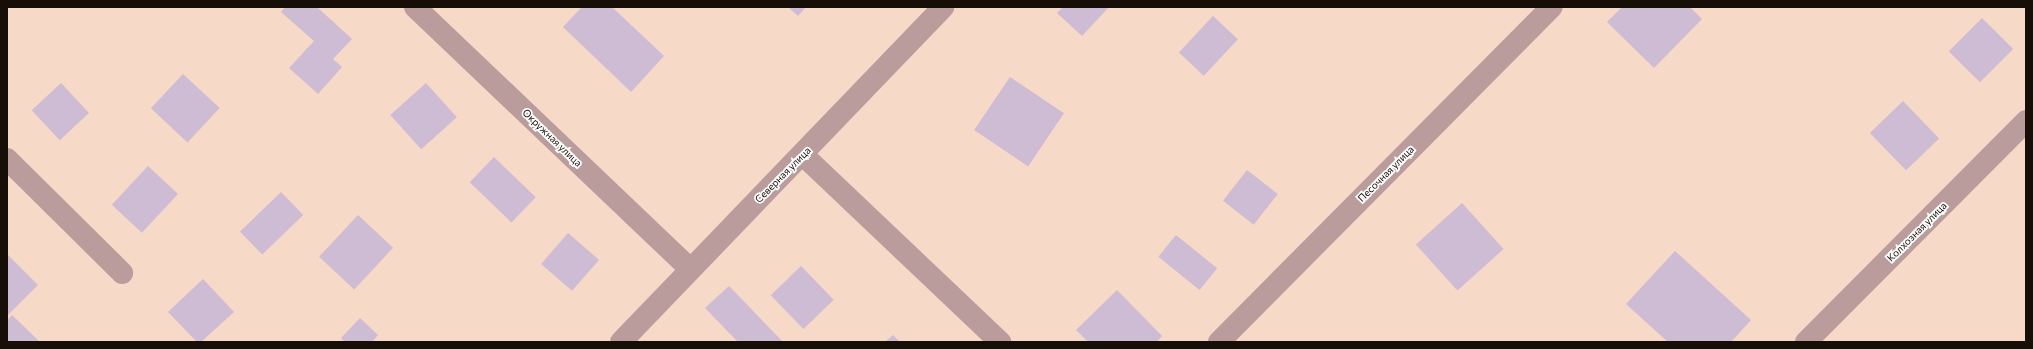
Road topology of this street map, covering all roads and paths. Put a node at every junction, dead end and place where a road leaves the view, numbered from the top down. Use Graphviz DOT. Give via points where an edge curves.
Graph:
graph roads {
  1 [pos="415,7"];
  2 [pos="943,7"];
  3 [pos="1552,7"];
  4 [pos="2026,121"];
  5 [pos="803,155"];
  6 [pos="7,160"];
  7 [pos="690,269"];
  8 [pos="122,273"];
  9 [pos="621,342"];
  10 [pos="1000,342"];
  11 [pos="1220,342"];
  12 [pos="1806,342"];
  1 -- 7 [label="street, Окружная улица"];
  2 -- 5 [label="street, Северная улица"];
  3 -- 11 [label="street, Песочная улица"];
  4 -- 12 [label="street, Колхозная улица"];
  5 -- 7 [label="street, Северная улица"];
  5 -- 10 [label="street"];
  6 -- 8 [label="street"];
  7 -- 9 [label="street, Северная улица"];
}
